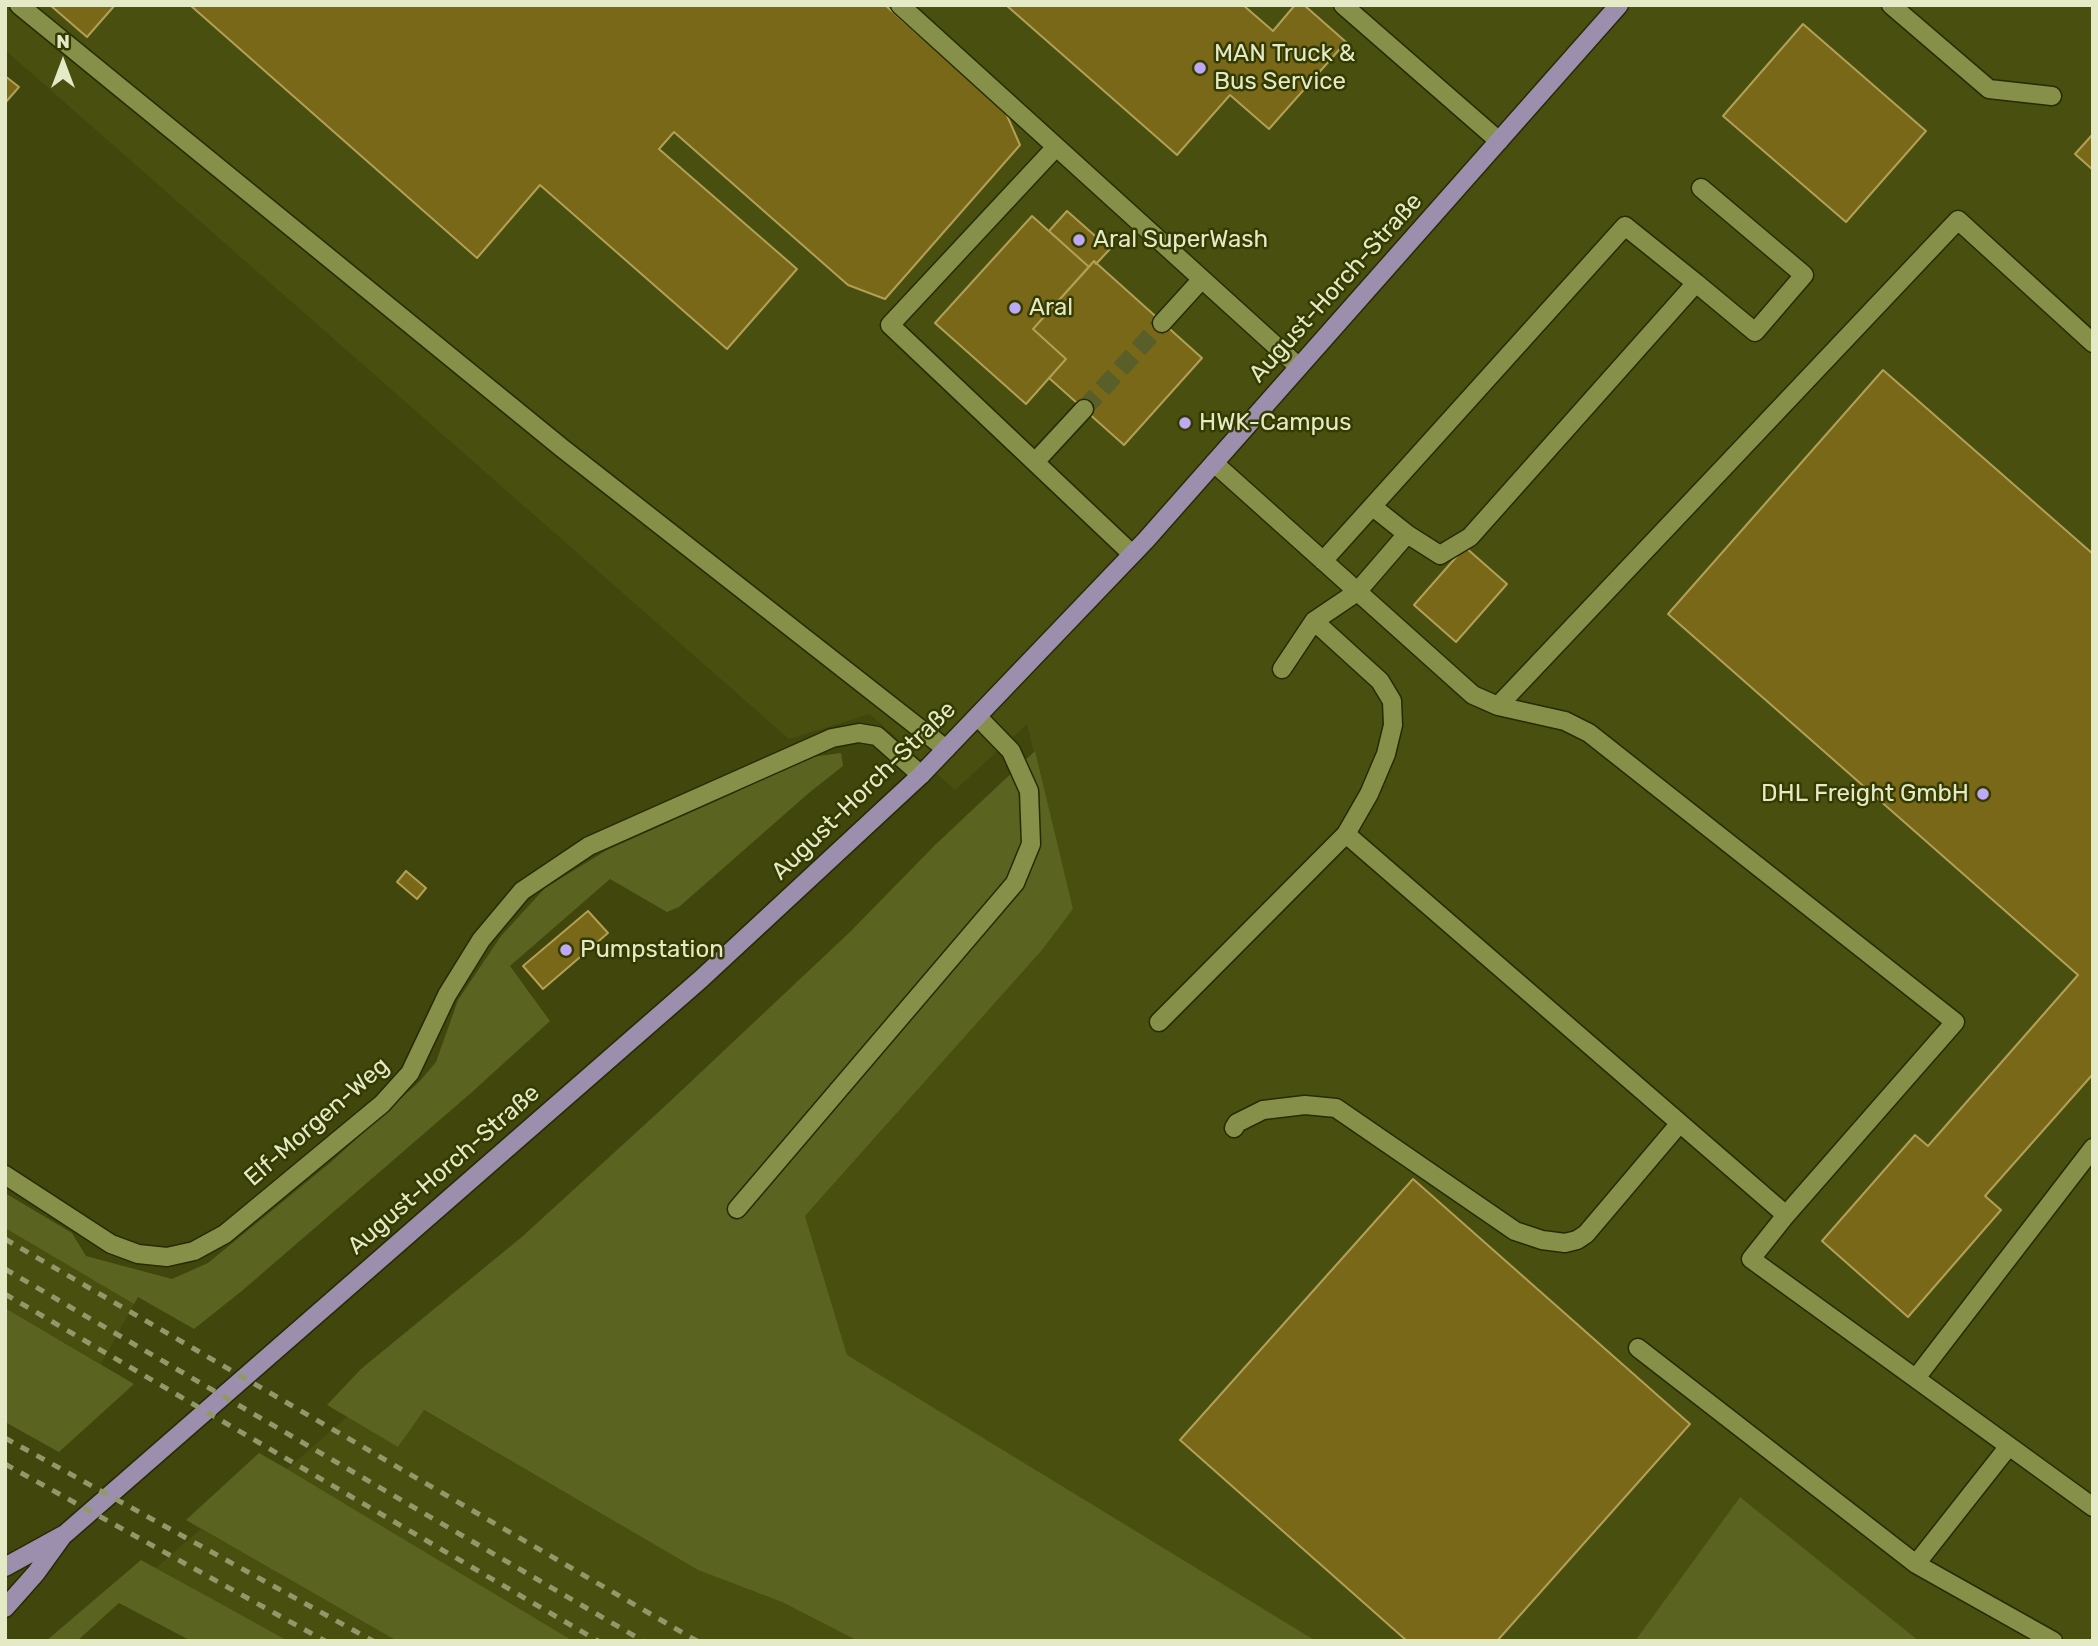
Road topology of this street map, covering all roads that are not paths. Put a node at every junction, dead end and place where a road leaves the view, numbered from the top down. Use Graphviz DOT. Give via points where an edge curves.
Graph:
graph roads {
  1 [pos="19,5"];
  2 [pos="900,5"];
  3 [pos="1343,5"];
  4 [pos="1619,5"];
  5 [pos="1891,5"];
  6 [pos="2052,96"];
  7 [pos="1499,141"];
  8 [pos="1056,147"];
  9 [pos="1701,188"];
  10 [pos="1202,279"];
  11 [pos="1696,283"];
  12 [pos="1162,323"];
  13 [pos="2093,343"];
  14 [pos="1299,367"];
  15 [pos="1084,409"];
  16 [pos="1035,462"];
  17 [pos="1214,463"];
  18 [pos="1373,507"];
  19 [pos="1407,534"];
  20 [pos="1132,554"];
  21 [pos="1323,561"];
  22 [pos="1357,592"];
  23 [pos="1314,621"];
  24 [pos="1282,668"];
  25 [pos="1498,706"];
  26 [pos="978,718"];
  27 [pos="946,750"];
  28 [pos="921,775"];
  29 [pos="1346,834"];
  30 [pos="1159,1022"];
  31 [pos="1680,1123"];
  32 [pos="1234,1128"];
  33 [pos="2093,1148"];
  34 [pos="5,1175"];
  35 [pos="737,1209"];
  36 [pos="1786,1215"];
  37 [pos="1638,1348"];
  38 [pos="1916,1378"];
  39 [pos="2009,1446"];
  40 [pos="2093,1507"];
  41 [pos="65,1534"];
  42 [pos="1916,1564"];
  43 [pos="5,1567"];
  44 [pos="5,1608"];
  45 [pos="2053,1641"];
  1 -- 27 [label="lane" via="562,448"];
  2 -- 8 [label="lane"];
  3 -- 7 [label="lane"];
  4 -- 7 [label="main road, August-Horch-Straße"];
  5 -- 6 [label="lane" via="1989,89"];
  7 -- 14 [label="main road, August-Horch-Straße"];
  8 -- 10 [label="lane"];
  8 -- 16 [label="lane" via="890,325"];
  9 -- 11 [label="lane" via="1804,275 1755,332"];
  10 -- 12 [label="lane"];
  10 -- 14 [label="lane"];
  11 -- 18 [label="lane" via="1625,226"];
  11 -- 19 [label="lane" via="1470,537 1440,555"];
  13 -- 25 [label="lane" via="1958,220"];
  14 -- 17 [label="main road, August-Horch-Straße"];
  15 -- 16 [label="lane"];
  16 -- 20 [label="lane"];
  17 -- 20 [label="main road, August-Horch-Straße"];
  17 -- 21 [label="lane"];
  18 -- 19 [label="lane"];
  18 -- 21 [label="lane"];
  19 -- 22 [label="lane"];
  20 -- 26 [label="main road, August-Horch-Straße"];
  21 -- 22 [label="lane"];
  22 -- 23 [label="lane"];
  22 -- 25 [label="lane" via="1474,695"];
  23 -- 24 [label="lane"];
  23 -- 29 [label="lane" via="1380,681 1392,701 1393,725 1386,754"];
  25 -- 36 [label="lane" via="1565,721 1589,733 1955,1023"];
  26 -- 27 [label="main road, August-Horch-Straße"];
  26 -- 35 [label="lane" via="1011,751 1029,791 1031,844 1015,883"];
  27 -- 28 [label="main road, August-Horch-Straße"];
  28 -- 34 [label="lane, Elf-Morgen-Weg" via="877,736 859,733 832,738 589,846 522,891 481,940 447,995 410,1073 382,1104 225,1234 194,1251 167,1257 138,1254 111,1244"];
  28 -- 41 [label="main road, August-Horch-Straße" via="701,979"];
  29 -- 30 [label="lane"];
  29 -- 31 [label="lane"];
  31 -- 32 [label="lane" via="1586,1234 1565,1243 1515,1231 1336,1108 1305,1105 1263,1110"];
  31 -- 36 [label="lane"];
  33 -- 38 [label="lane"];
  36 -- 38 [label="lane" via="1751,1259"];
  37 -- 42 [label="lane"];
  38 -- 39 [label="lane"];
  39 -- 40 [label="lane"];
  39 -- 42 [label="lane"];
  41 -- 43 [label="main road, August-Horch-Straße"];
  41 -- 44 [label="main road, August-Horch-Straße"];
  42 -- 45 [label="lane"];
}
